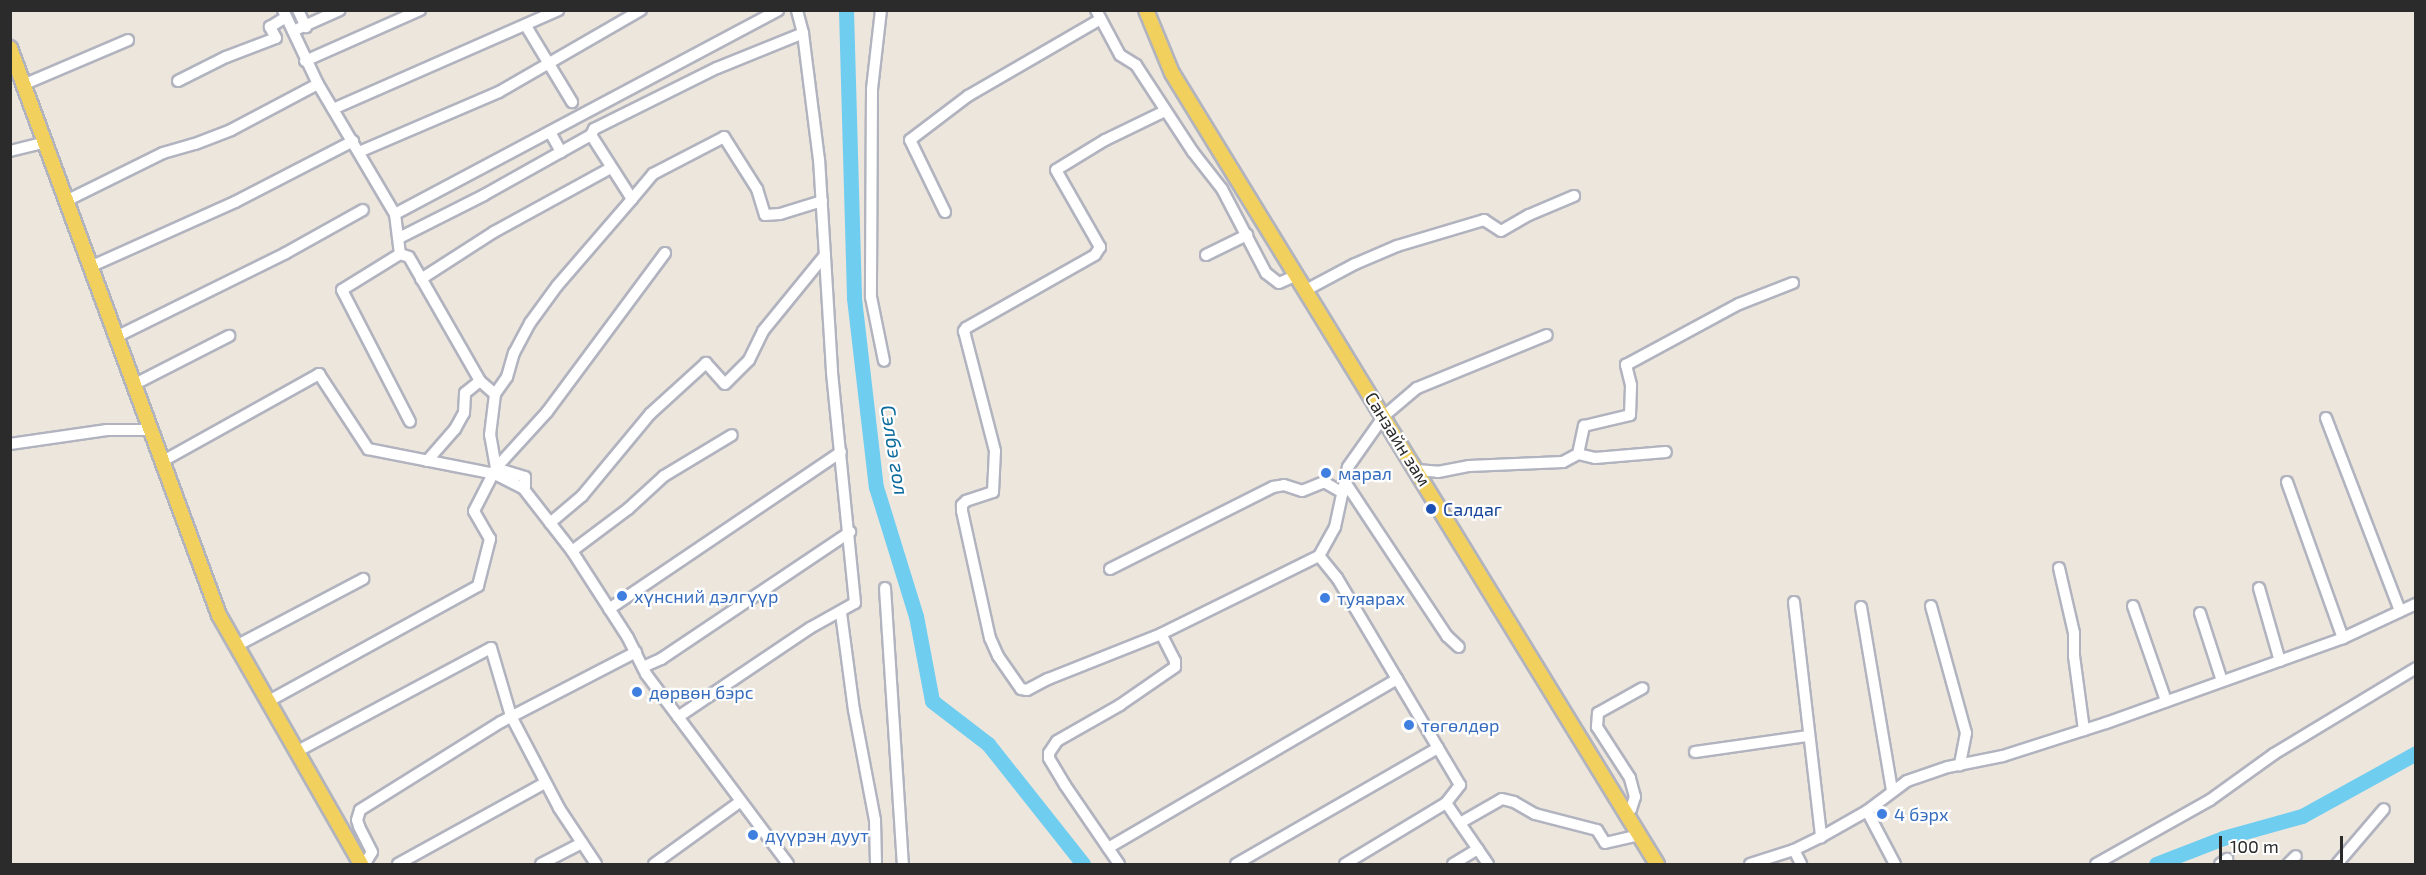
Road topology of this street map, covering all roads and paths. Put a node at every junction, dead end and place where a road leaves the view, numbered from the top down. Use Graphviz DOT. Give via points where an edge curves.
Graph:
graph roads {
  1 [pos="298,10"];
  2 [pos="340,10"];
  3 [pos="420,10"];
  4 [pos="558,10"];
  5 [pos="641,10"];
  6 [pos="778,10"];
  7 [pos="796,10"];
  8 [pos="881,10"];
  9 [pos="1146,10"];
  10 [pos="284,14"];
  11 [pos="1097,15"];
  12 [pos="526,26"];
  13 [pos="306,27"];
  14 [pos="293,31"];
  15 [pos="803,33"];
  16 [pos="129,40"];
  17 [pos="10,48"];
  18 [pos="305,61"];
  19 [pos="549,63"];
  20 [pos="178,81"];
  21 [pos="25,84"];
  22 [pos="318,84"];
  23 [pos="572,102"];
  24 [pos="333,109"];
  25 [pos="1165,111"];
  26 [pos="550,132"];
  27 [pos="591,135"];
  28 [pos="353,141"];
  29 [pos="46,142"];
  30 [pos="10,151"];
  31 [pos="359,152"];
  32 [pos="561,152"];
  33 [pos="611,168"];
  34 [pos="1574,196"];
  35 [pos="632,199"];
  36 [pos="68,200"];
  37 [pos="822,201"];
  38 [pos="363,210"];
  39 [pos="945,212"];
  40 [pos="395,214"];
  41 [pos="1247,235"];
  42 [pos="399,238"];
  43 [pos="665,253"];
  44 [pos="400,254"];
  45 [pos="825,255"];
  46 [pos="1206,255"];
  47 [pos="92,266"];
  48 [pos="1297,275"];
  49 [pos="421,279"];
  50 [pos="1793,283"];
  51 [pos="1306,290"];
  52 [pos="1547,335"];
  53 [pos="118,336"];
  54 [pos="229,336"];
  55 [pos="885,361"];
  56 [pos="480,381"];
  57 [pos="135,384"];
  58 [pos="495,394"];
  59 [pos="1384,416"];
  60 [pos="2326,418"];
  61 [pos="410,422"];
  62 [pos="152,430"];
  63 [pos="732,435"];
  64 [pos="10,444"];
  65 [pos="841,452"];
  66 [pos="1666,452"];
  67 [pos="1578,454"];
  68 [pos="163,461"];
  69 [pos="427,461"];
  70 [pos="1417,470"];
  71 [pos="496,471"];
  72 [pos="2287,482"];
  73 [pos="1344,487"];
  74 [pos="550,524"];
  75 [pos="850,532"];
  76 [pos="572,551"];
  77 [pos="1319,556"];
  78 [pos="2058,568"];
  79 [pos="1110,569"];
  80 [pos="363,579"];
  81 [pos="885,588"];
  82 [pos="2259,588"];
  83 [pos="1794,602"];
  84 [pos="2415,604"];
  85 [pos="1931,606"];
  86 [pos="2133,606"];
  87 [pos="1861,607"];
  88 [pos="609,609"];
  89 [pos="2400,611"];
  90 [pos="842,613"];
  91 [pos="2200,613"];
  92 [pos="1161,634"];
  93 [pos="2343,638"];
  94 [pos="236,646"];
  95 [pos="1459,647"];
  96 [pos="636,652"];
  97 [pos="2280,661"];
  98 [pos="643,667"];
  99 [pos="2415,668"];
  100 [pos="1397,679"];
  101 [pos="2222,681"];
  102 [pos="1643,688"];
  103 [pos="2166,701"];
  104 [pos="267,702"];
  105 [pos="511,716"];
  106 [pos="678,717"];
  107 [pos="2084,730"];
  108 [pos="1807,736"];
  109 [pos="1438,748"];
  110 [pos="296,752"];
  111 [pos="1695,752"];
  112 [pos="1960,765"];
  113 [pos="545,783"];
  114 [pos="1892,790"];
  115 [pos="741,801"];
  116 [pos="1446,803"];
  117 [pos="2384,809"];
  118 [pos="1867,811"];
  119 [pos="1627,813"];
  120 [pos="1460,823"];
  121 [pos="1640,835"];
  122 [pos="1821,837"];
  123 [pos="582,843"];
  124 [pos="1108,848"];
  125 [pos="1478,849"];
  126 [pos="1794,850"];
  127 [pos="360,864"];
  128 [pos="398,864"];
  129 [pos="541,864"];
  130 [pos="596,864"];
  131 [pos="654,864"];
  132 [pos="788,864"];
  133 [pos="876,864"];
  134 [pos="903,864"];
  135 [pos="1119,864"];
  136 [pos="1236,864"];
  137 [pos="1345,864"];
  138 [pos="1453,864"];
  139 [pos="1488,864"];
  140 [pos="1657,864"];
  141 [pos="1750,864"];
  142 [pos="1801,864"];
  143 [pos="1895,864"];
  144 [pos="2096,864"];
  145 [pos="2337,864"];
  1 -- 13 [label="street"];
  2 -- 13 [label="street"];
  3 -- 18 [label="street"];
  4 -- 12 [label="street"];
  5 -- 19 [label="street"];
  6 -- 26 [label="street"];
  7 -- 15 [label="street"];
  8 -- 55 [label="street" via="872,89 871,297"];
  9 -- 48 [label="main road, Санзайн зам" via="1173,73"];
  10 -- 14 [label="street"];
  10 -- 20 [label="street" via="270,27 276,38"];
  11 -- 25 [label="street" via="1120,55 1136,65"];
  11 -- 39 [label="street" via="968,96 910,140"];
  12 -- 19 [label="street"];
  12 -- 24 [label="street"];
  13 -- 14 [label="street"];
  14 -- 18 [label="street"];
  15 -- 27 [label="street" via="717,68 594,129"];
  15 -- 37 [label="street"];
  16 -- 21 [label="street"];
  17 -- 21 [label="main road"];
  18 -- 22 [label="street"];
  19 -- 23 [label="street"];
  19 -- 31 [label="street" via="499,92"];
  21 -- 29 [label="main road"];
  22 -- 24 [label="street"];
  22 -- 36 [label="street" via="231,130 163,153"];
  24 -- 28 [label="street"];
  25 -- 41 [label="street" via="1222,189"];
  25 -- 92 [label="street" via="1105,140 1056,170 1100,247 1095,255 966,328 964,336 995,451 995,485 988,496 962,505 990,638 1021,689 1027,690"];
  26 -- 32 [label="street"];
  26 -- 40 [label="street"];
  27 -- 32 [label="street"];
  27 -- 33 [label="street"];
  28 -- 31 [label="street"];
  28 -- 47 [label="street" via="235,202"];
  29 -- 30 [label="street"];
  29 -- 36 [label="main road"];
  31 -- 40 [label="street"];
  32 -- 42 [label="street"];
  33 -- 35 [label="street"];
  33 -- 49 [label="street" via="494,232"];
  34 -- 51 [label="street" via="1501,231 1484,220 1407,242"];
  35 -- 37 [label="street" via="652,174 723,137 757,189 765,214 780,214"];
  35 -- 58 [label="street" via="530,323 507,377"];
  36 -- 47 [label="main road"];
  37 -- 45 [label="street"];
  38 -- 53 [label="street" via="286,254"];
  40 -- 42 [label="street"];
  41 -- 46 [label="street"];
  41 -- 48 [label="street" via="1266,273 1276,283"];
  42 -- 44 [label="street"];
  43 -- 71 [label="street" via="547,412"];
  44 -- 49 [label="street" via="409,257"];
  44 -- 61 [label="street" via="342,290"];
  45 -- 65 [label="street"];
  45 -- 74 [label="street" via="763,331 749,360 725,384 706,363 650,414 582,496"];
  47 -- 53 [label="main road"];
  48 -- 51 [label="main road, Санзайн зам"];
  49 -- 56 [label="street"];
  50 -- 67 [label="street" via="1739,304 1626,366 1632,385 1630,415 1584,426"];
  51 -- 59 [label="main road, Санзайн зам"];
  52 -- 59 [label="street" via="1417,388"];
  53 -- 57 [label="main road"];
  54 -- 57 [label="street"];
  56 -- 58 [label="street"];
  56 -- 69 [label="street" via="465,393 464,414"];
  57 -- 62 [label="main road"];
  58 -- 71 [label="street" via="490,435"];
  59 -- 70 [label="main road, Санзайн зам"];
  59 -- 73 [label="street" via="1348,467"];
  60 -- 89 [label="street"];
  62 -- 64 [label="street" via="106,430"];
  62 -- 68 [label="main road"];
  63 -- 76 [label="street" via="663,476 628,509"];
  65 -- 75 [label="street"];
  65 -- 88 [label="street"];
  66 -- 67 [label="street" via="1595,458"];
  67 -- 70 [label="street" via="1563,462 1468,466 1438,472"];
  68 -- 69 [label="street" via="320,374 368,448"];
  68 -- 94 [label="main road" via="219,615"];
  69 -- 71 [label="street"];
  70 -- 119 [label="main road, Санзайн зам"];
  71 -- 74 [label="street" via="525,477 523,488"];
  71 -- 104 [label="street" via="474,511 490,539 478,586"];
  72 -- 93 [label="street"];
  73 -- 77 [label="street" via="1335,527"];
  73 -- 79 [label="street" via="1324,482 1302,492 1284,485 1273,487"];
  73 -- 95 [label="street" via="1447,636"];
  74 -- 76 [label="street"];
  75 -- 90 [label="street" via="856,599"];
  75 -- 98 [label="street" via="662,659"];
  76 -- 88 [label="street"];
  77 -- 92 [label="street"];
  77 -- 100 [label="street" via="1337,578"];
  78 -- 107 [label="street" via="2074,633"];
  80 -- 94 [label="street"];
  81 -- 134 [label="street"];
  82 -- 97 [label="street"];
  83 -- 108 [label="street"];
  84 -- 89 [label="street"];
  85 -- 112 [label="street" via="1966,733"];
  86 -- 103 [label="street"];
  87 -- 114 [label="street"];
  88 -- 96 [label="street"];
  89 -- 93 [label="street"];
  90 -- 106 [label="street" via="810,628"];
  90 -- 133 [label="street" via="854,710 875,820"];
  91 -- 101 [label="street"];
  92 -- 124 [label="street" via="1175,667 1057,741 1049,753 1065,785"];
  93 -- 97 [label="street"];
  94 -- 104 [label="main road"];
  96 -- 98 [label="street"];
  96 -- 105 [label="street"];
  97 -- 101 [label="street"];
  98 -- 106 [label="street"];
  99 -- 144 [label="street" via="2274,754 2210,800"];
  100 -- 109 [label="street"];
  100 -- 124 [label="street"];
  101 -- 103 [label="street"];
  102 -- 119 [label="street" via="1598,713 1597,727 1630,778 1635,797"];
  103 -- 107 [label="street"];
  104 -- 110 [label="main road"];
  105 -- 110 [label="street" via="491,648"];
  105 -- 113 [label="street"];
  105 -- 127 [label="street" via="360,810 357,820 372,852"];
  106 -- 115 [label="street"];
  107 -- 112 [label="street"];
  108 -- 111 [label="street"];
  108 -- 122 [label="street"];
  109 -- 116 [label="street" via="1460,785"];
  109 -- 136 [label="street"];
  110 -- 127 [label="main road"];
  112 -- 114 [label="street" via="1907,781"];
  113 -- 123 [label="street"];
  113 -- 128 [label="street"];
  114 -- 118 [label="street"];
  115 -- 131 [label="street"];
  115 -- 132 [label="street"];
  116 -- 120 [label="street"];
  116 -- 137 [label="street"];
  117 -- 145 [label="street"];
  118 -- 122 [label="street"];
  118 -- 143 [label="street"];
  119 -- 121 [label="main road, Санзайн зам"];
  120 -- 121 [label="street" via="1502,799 1535,814 1597,830 1605,843"];
  120 -- 125 [label="street"];
  121 -- 140 [label="main road, Санзайн зам"];
  122 -- 126 [label="street"];
  123 -- 129 [label="street"];
  123 -- 130 [label="street"];
  124 -- 135 [label="street"];
  125 -- 138 [label="street"];
  125 -- 139 [label="street"];
  126 -- 141 [label="street"];
  126 -- 142 [label="street"];
}
